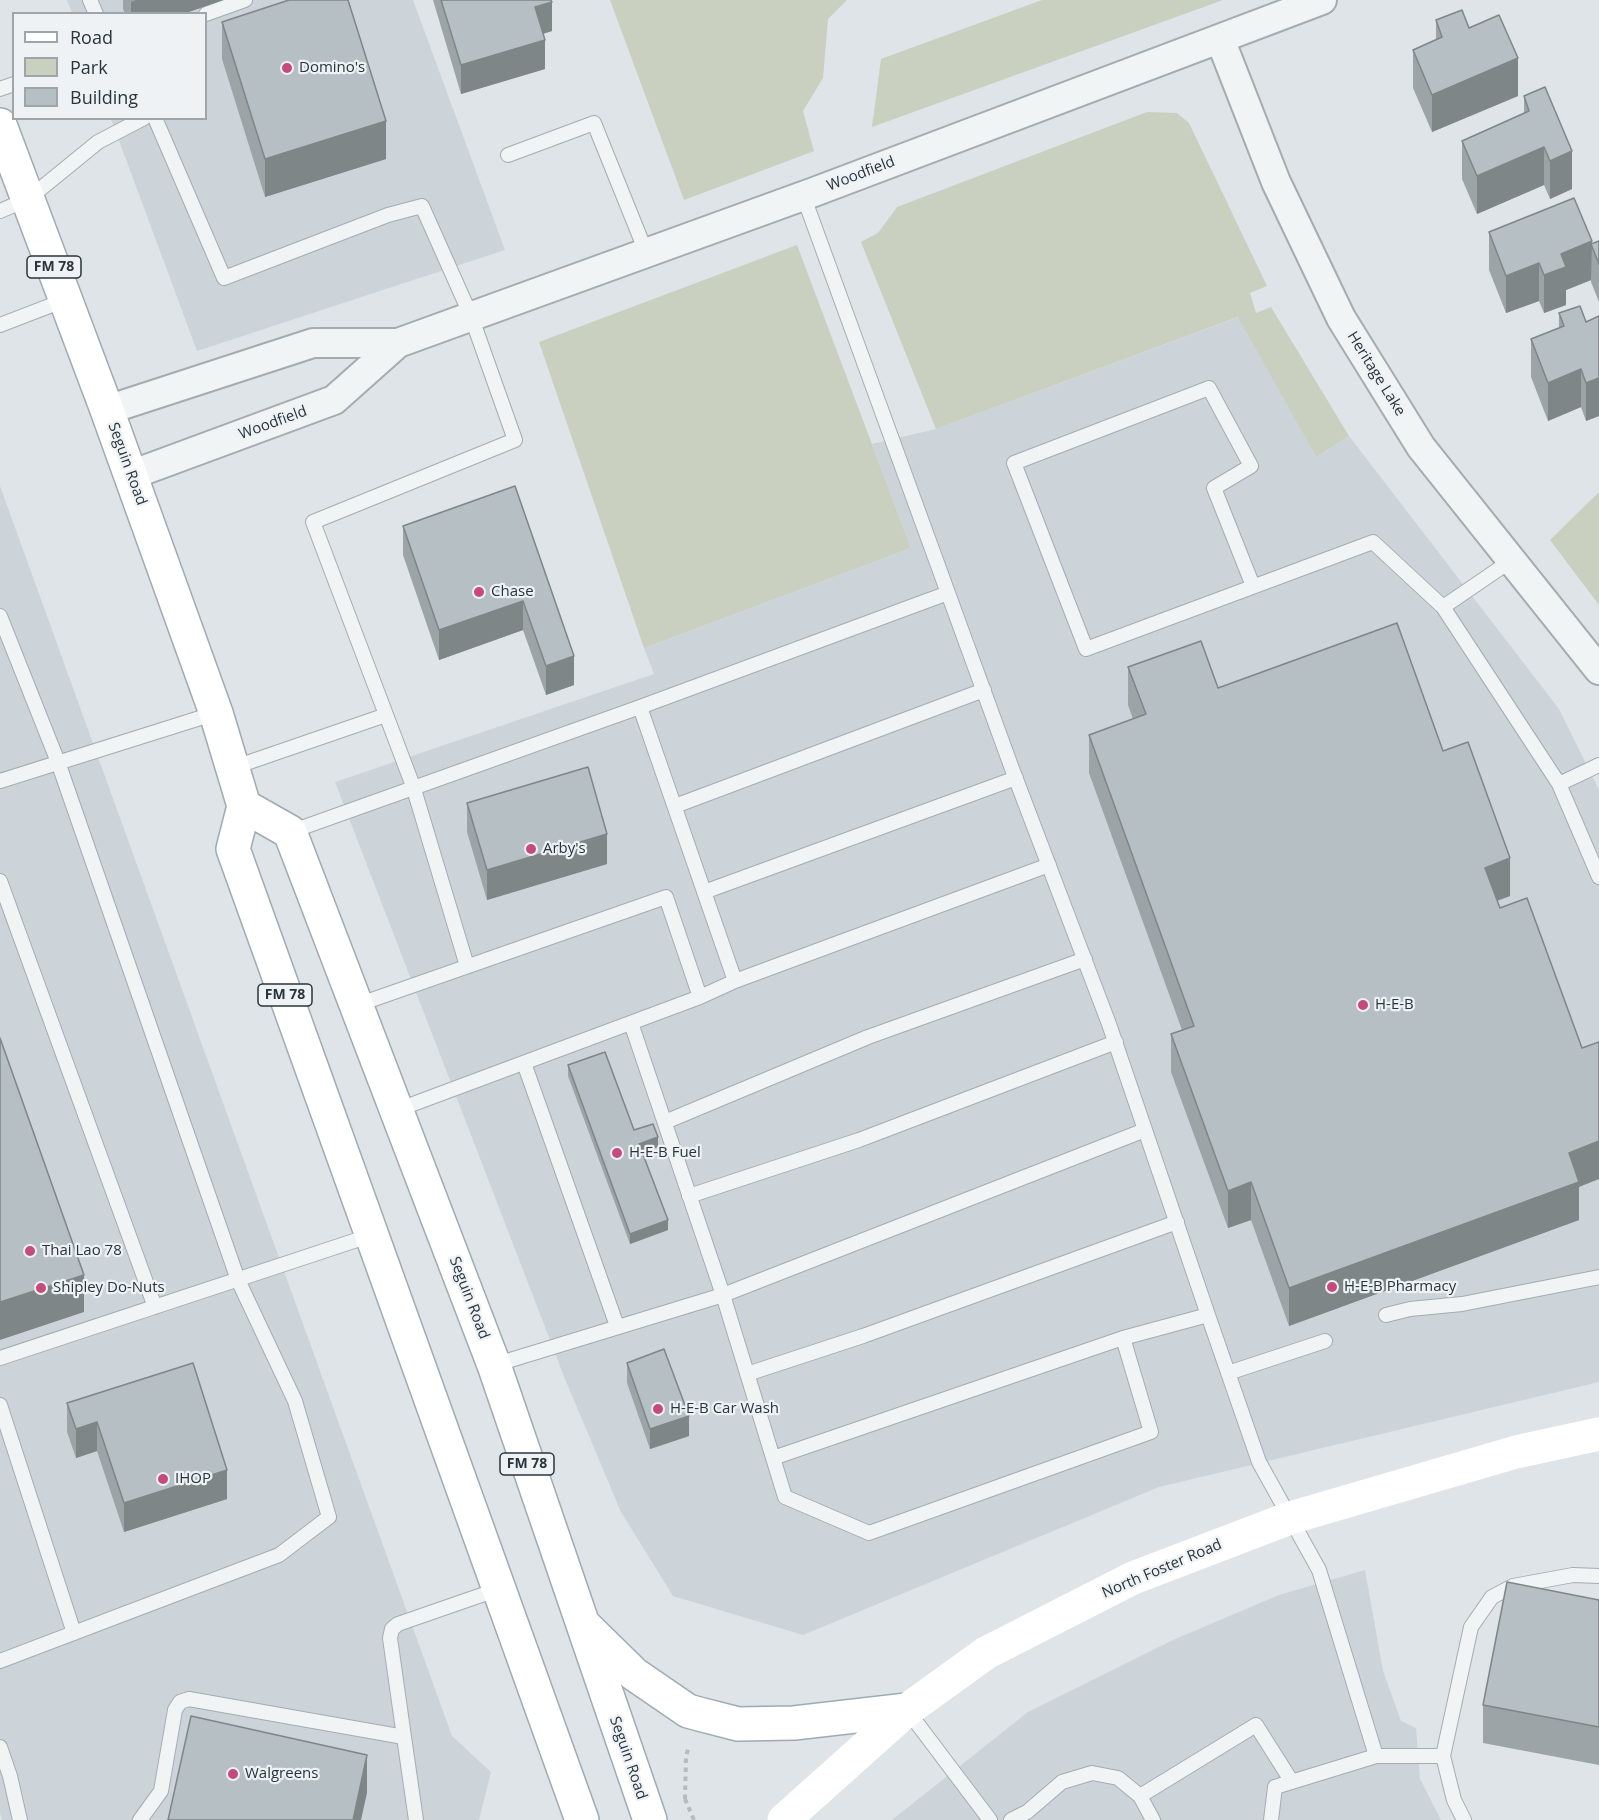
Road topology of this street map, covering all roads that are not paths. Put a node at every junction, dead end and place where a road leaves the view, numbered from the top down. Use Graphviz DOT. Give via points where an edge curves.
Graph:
graph roads {
  1 [pos="245,0"];
  2 [pos="1322,0"];
  3 [pos="207,14"];
  4 [pos="1220,39"];
  5 [pos="140,120"];
  6 [pos="156,120"];
  7 [pos="0,125"];
  8 [pos="508,155"];
  9 [pos="803,195"];
  10 [pos="14,205"];
  11 [pos="646,252"];
  12 [pos="66,300"];
  13 [pos="471,316"];
  14 [pos="0,325"];
  15 [pos="398,343"];
  16 [pos="107,410"];
  17 [pos="131,475"];
  18 [pos="1512,560"];
  19 [pos="1253,586"];
  20 [pos="948,593"];
  21 [pos="1443,607"];
  22 [pos="0,616"];
  23 [pos="1599,669"];
  24 [pos="984,690"];
  25 [pos="640,707"];
  26 [pos="216,713"];
  27 [pos="387,715"];
  28 [pos="58,762"];
  29 [pos="1599,765"];
  30 [pos="232,768"];
  31 [pos="1016,778"];
  32 [pos="0,781"];
  33 [pos="1559,784"];
  34 [pos="413,786"];
  35 [pos="244,806"];
  36 [pos="675,806"];
  37 [pos="290,832"];
  38 [pos="1049,865"];
  39 [pos="1599,877"];
  40 [pos="0,881"];
  41 [pos="704,892"];
  42 [pos="1085,959"];
  43 [pos="467,966"];
  44 [pos="735,981"];
  45 [pos="700,997"];
  46 [pos="357,1005"];
  47 [pos="631,1023"];
  48 [pos="1116,1042"];
  49 [pos="524,1062"];
  50 [pos="397,1110"];
  51 [pos="665,1122"];
  52 [pos="1145,1130"];
  53 [pos="689,1196"];
  54 [pos="1177,1222"];
  55 [pos="372,1235"];
  56 [pos="1599,1277"];
  57 [pos="238,1280"];
  58 [pos="723,1295"];
  59 [pos="155,1308"];
  60 [pos="1208,1315"];
  61 [pos="1386,1315"];
  62 [pos="617,1326"];
  63 [pos="1123,1338"];
  64 [pos="1325,1341"];
  65 [pos="0,1358"];
  66 [pos="494,1365"];
  67 [pos="1228,1373"];
  68 [pos="747,1374"];
  69 [pos="0,1405"];
  70 [pos="1599,1434"];
  71 [pos="773,1458"];
  72 [pos="1290,1518"];
  73 [pos="1599,1576"];
  74 [pos="499,1589"];
  75 [pos="580,1622"];
  76 [pos="74,1633"];
  77 [pos="0,1661"];
  78 [pos="907,1710"];
  79 [pos="404,1737"];
  80 [pos="0,1747"];
  81 [pos="1376,1756"];
  82 [pos="1443,1756"];
  83 [pos="1292,1782"];
  84 [pos="1140,1796"];
  85 [pos="20,1820"];
  86 [pos="140,1820"];
  87 [pos="416,1820"];
  88 [pos="582,1820"];
  89 [pos="650,1820"];
  90 [pos="784,1820"];
  91 [pos="990,1820"];
  92 [pos="1011,1820"];
  93 [pos="1153,1820"];
  94 [pos="1271,1820"];
  95 [pos="1464,1820"];
  1 -- 3 [label="lane"];
  2 -- 4 [label="street, Woodfield"];
  4 -- 9 [label="street, Woodfield"];
  4 -- 18 [label="street, Heritage Lake" via="1276,182 1341,318 1421,447"];
  5 -- 10 [label="lane" via="98,142"];
  6 -- 13 [label="lane" via="224,278 388,215 422,206"];
  7 -- 10 [label="main road, Seguin Road / FM 78"];
  8 -- 11 [label="lane" via="594,123"];
  9 -- 11 [label="street, Woodfield"];
  9 -- 20 [label="lane"];
  10 -- 12 [label="main road, Seguin Road / FM 78"];
  11 -- 13 [label="street, Woodfield"];
  12 -- 14 [label="lane"];
  12 -- 16 [label="main road, Seguin Road / FM 78"];
  13 -- 15 [label="street, Woodfield"];
  13 -- 27 [label="lane" via="515,440 313,522"];
  15 -- 16 [label="street, Woodfield" via="313,343"];
  15 -- 17 [label="street, Woodfield" via="334,400"];
  16 -- 17 [label="main road, Seguin Road / FM 78"];
  17 -- 26 [label="main road, Seguin Road / FM 78"];
  18 -- 21 [label="lane"];
  18 -- 23 [label="street, Heritage Lake"];
  19 -- 19 [label="lane" via="1086,649 1014,463 1209,388 1251,466 1214,488"];
  19 -- 21 [label="lane" via="1373,542"];
  20 -- 24 [label="lane"];
  20 -- 25 [label="lane"];
  21 -- 33 [label="lane"];
  22 -- 28 [label="lane"];
  24 -- 31 [label="lane"];
  24 -- 36 [label="lane"];
  25 -- 34 [label="lane"];
  25 -- 36 [label="lane"];
  26 -- 28 [label="lane"];
  26 -- 30 [label="main road, Seguin Road / FM 78"];
  27 -- 30 [label="lane"];
  27 -- 34 [label="lane"];
  28 -- 32 [label="lane"];
  28 -- 57 [label="lane"];
  29 -- 33 [label="lane"];
  30 -- 35 [label="main road, Seguin Road / FM 78"];
  31 -- 38 [label="lane"];
  31 -- 41 [label="lane"];
  33 -- 39 [label="lane"];
  34 -- 37 [label="lane"];
  34 -- 43 [label="lane"];
  35 -- 37 [label="main road"];
  35 -- 55 [label="main road, FM 78" via="232,849"];
  36 -- 41 [label="lane"];
  37 -- 46 [label="main road, Seguin Road / FM 78"];
  38 -- 42 [label="lane"];
  38 -- 44 [label="lane"];
  40 -- 59 [label="lane"];
  41 -- 44 [label="lane"];
  42 -- 48 [label="lane"];
  42 -- 51 [label="lane" via="868,1037"];
  43 -- 45 [label="lane" via="666,897"];
  43 -- 46 [label="lane"];
  44 -- 45 [label="lane"];
  45 -- 47 [label="lane"];
  46 -- 50 [label="main road, Seguin Road / FM 78"];
  47 -- 49 [label="lane"];
  47 -- 51 [label="lane"];
  48 -- 52 [label="lane"];
  48 -- 53 [label="lane" via="859,1140"];
  49 -- 50 [label="lane"];
  49 -- 62 [label="lane"];
  50 -- 66 [label="main road, Seguin Road / FM 78"];
  51 -- 53 [label="lane"];
  52 -- 54 [label="lane"];
  52 -- 58 [label="lane"];
  53 -- 58 [label="lane"];
  54 -- 60 [label="lane"];
  54 -- 68 [label="lane"];
  55 -- 57 [label="lane"];
  55 -- 74 [label="main road, FM 78"];
  56 -- 61 [label="lane"];
  57 -- 59 [label="lane"];
  57 -- 76 [label="lane" via="295,1401 329,1517 279,1555"];
  58 -- 62 [label="lane"];
  58 -- 68 [label="lane"];
  59 -- 65 [label="lane"];
  60 -- 63 [label="lane"];
  60 -- 67 [label="lane"];
  62 -- 66 [label="lane"];
  63 -- 71 [label="lane"];
  63 -- 71 [label="lane" via="1150,1432 869,1533 785,1497"];
  64 -- 67 [label="lane"];
  66 -- 75 [label="main road, Seguin Road / FM 78"];
  67 -- 72 [label="lane" via="1259,1462"];
  68 -- 71 [label="lane"];
  69 -- 76 [label="lane"];
  70 -- 72 [label="main road, North Foster Road" via="1516,1452"];
  72 -- 78 [label="main road, North Foster Road" via="1122,1583 986,1653"];
  72 -- 81 [label="lane" via="1319,1570"];
  73 -- 82 [label="lane" via="1573,1575 1513,1586 1492,1597 1471,1627"];
  74 -- 79 [label="lane" via="392,1629"];
  74 -- 88 [label="main road, FM 78"];
  75 -- 78 [label="main road" via="634,1674 688,1711 699,1714 738,1724 794,1723"];
  75 -- 89 [label="main road, Seguin Road / FM 78"];
  76 -- 77 [label="lane"];
  78 -- 90 [label="main road, North Foster Road"];
  78 -- 91 [label="lane"];
  79 -- 86 [label="lane" via="189,1699 180,1702 175,1710 161,1791"];
  79 -- 87 [label="lane"];
  80 -- 85 [label="lane"];
  81 -- 82 [label="lane"];
  81 -- 83 [label="lane"];
  82 -- 95 [label="lane" via="1454,1800"];
  83 -- 84 [label="lane" via="1256,1725"];
  83 -- 94 [label="lane" via="1275,1788"];
  84 -- 92 [label="lane" via="1119,1778 1092,1773 1062,1782 1027,1812"];
  84 -- 93 [label="lane"];
}
